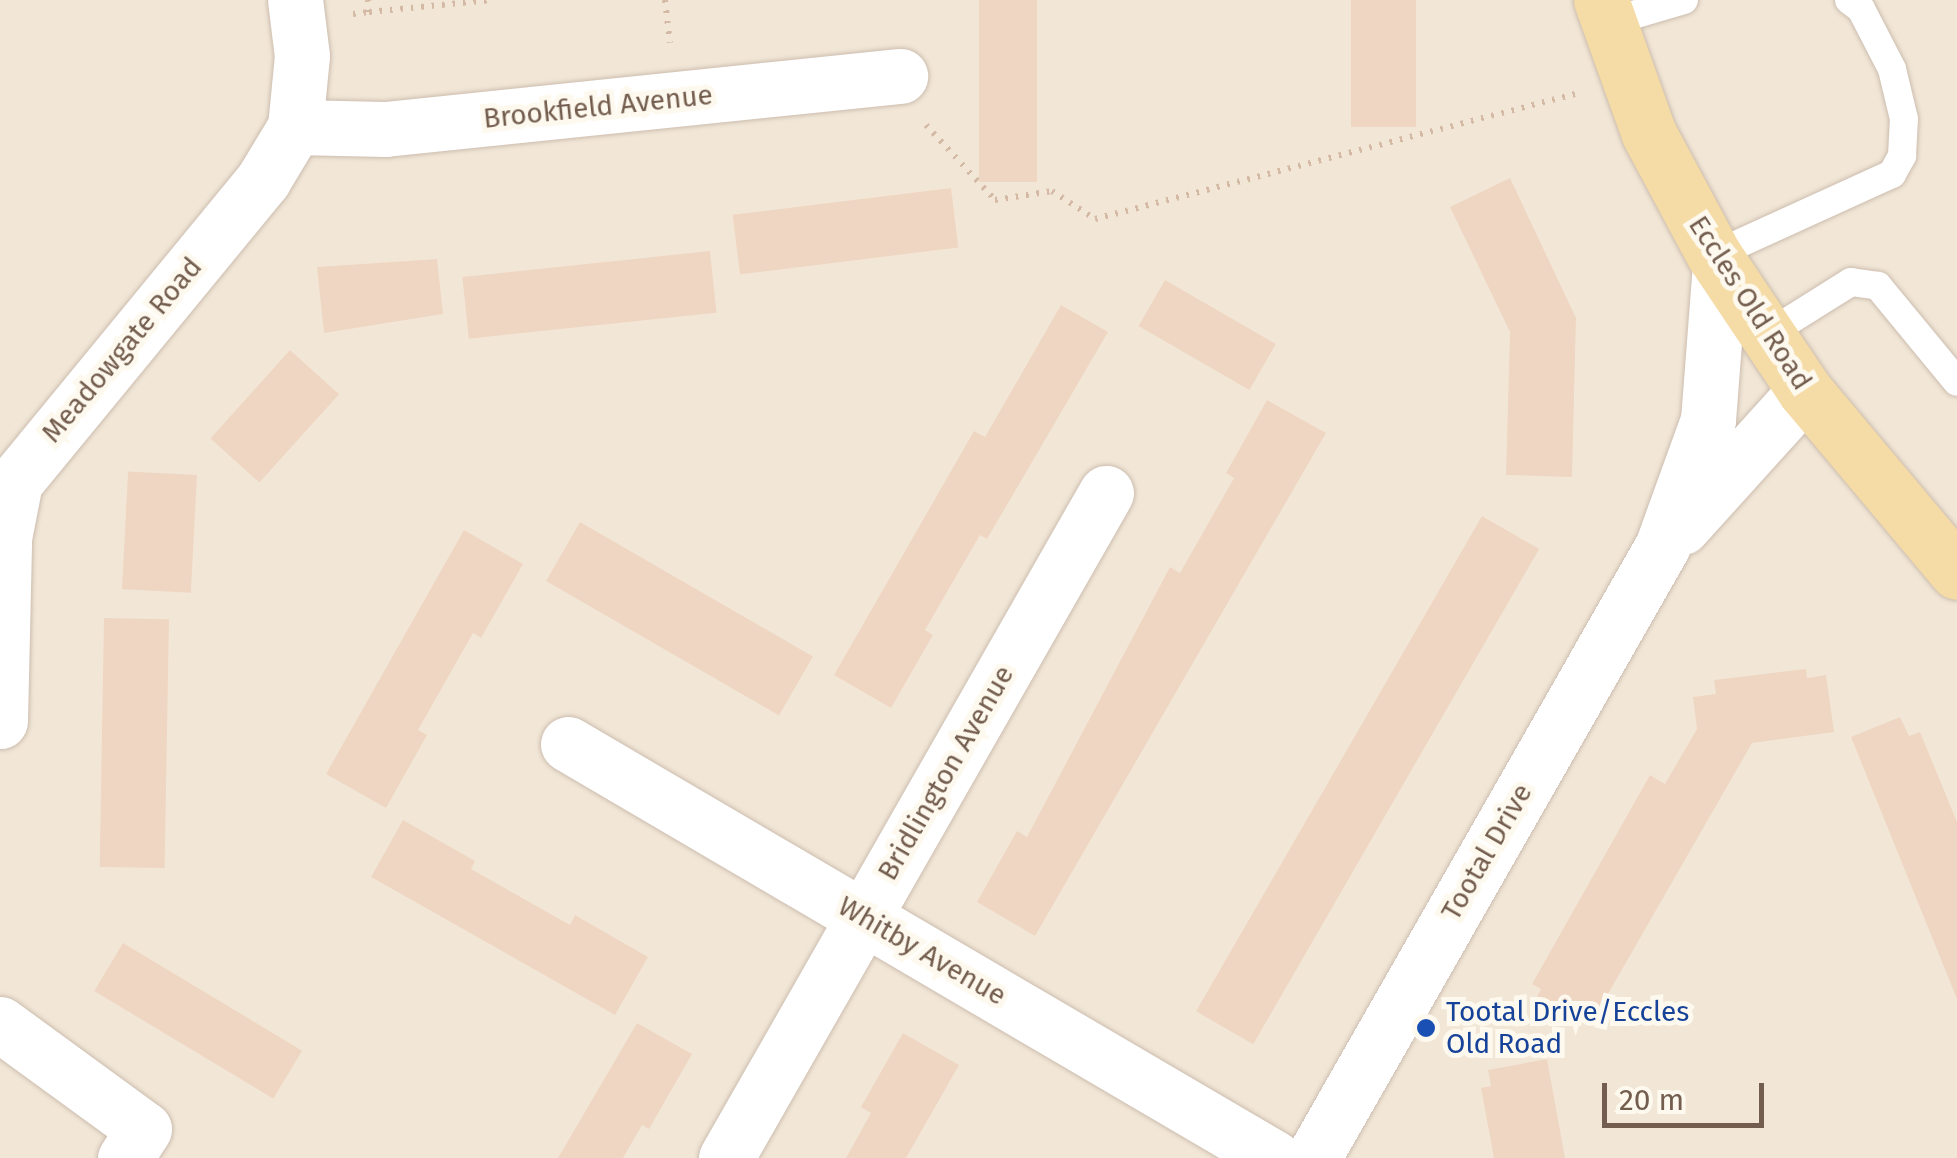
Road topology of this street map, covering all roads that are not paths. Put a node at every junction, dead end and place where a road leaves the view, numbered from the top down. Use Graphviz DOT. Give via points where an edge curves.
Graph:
graph roads {
  1 [pos="296,0"];
  2 [pos="1684,0"];
  3 [pos="1849,0"];
  4 [pos="1606,11"];
  5 [pos="900,76"];
  6 [pos="295,127"];
  7 [pos="1717,260"];
  8 [pos="1768,334"];
  9 [pos="1957,382"];
  10 [pos="1805,391"];
  11 [pos="1106,493"];
  12 [pos="1662,546"];
  13 [pos="1957,572"];
  14 [pos="0,721"];
  15 [pos="568,744"];
  16 [pos="864,916"];
  17 [pos="0,1024"];
  18 [pos="125,1158"];
  19 [pos="726,1158"];
  20 [pos="1274,1158"];
  21 [pos="1312,1158"];
  1 -- 6 [label="street, Meadowgate Road" via="302,56"];
  2 -- 4 [label="lane"];
  3 -- 7 [label="lane" via="1892,70 1904,118 1902,156 1892,174"];
  4 -- 7 [label="main road, Eccles Old Road" via="1649,134"];
  5 -- 6 [label="street, Brookfield Avenue" via="385,129"];
  6 -- 14 [label="street, Meadowgate Road" via="263,180 15,482 4,538"];
  7 -- 8 [label="main road, Eccles Old Road"];
  7 -- 12 [label="street, Tootal Drive" via="1708,420"];
  8 -- 9 [label="lane" via="1851,282 1878,286"];
  8 -- 10 [label="main road, Eccles Old Road"];
  10 -- 12 [label="street, Tootal Drive"];
  10 -- 13 [label="main road, Eccles Old Road"];
  11 -- 16 [label="street, Bridlington Avenue"];
  12 -- 21 [label="street, Tootal Drive"];
  15 -- 16 [label="street, Whitby Avenue"];
  16 -- 19 [label="street, Bridlington Avenue"];
  16 -- 20 [label="street, Whitby Avenue"];
  17 -- 18 [label="street" via="144,1129"];
}
